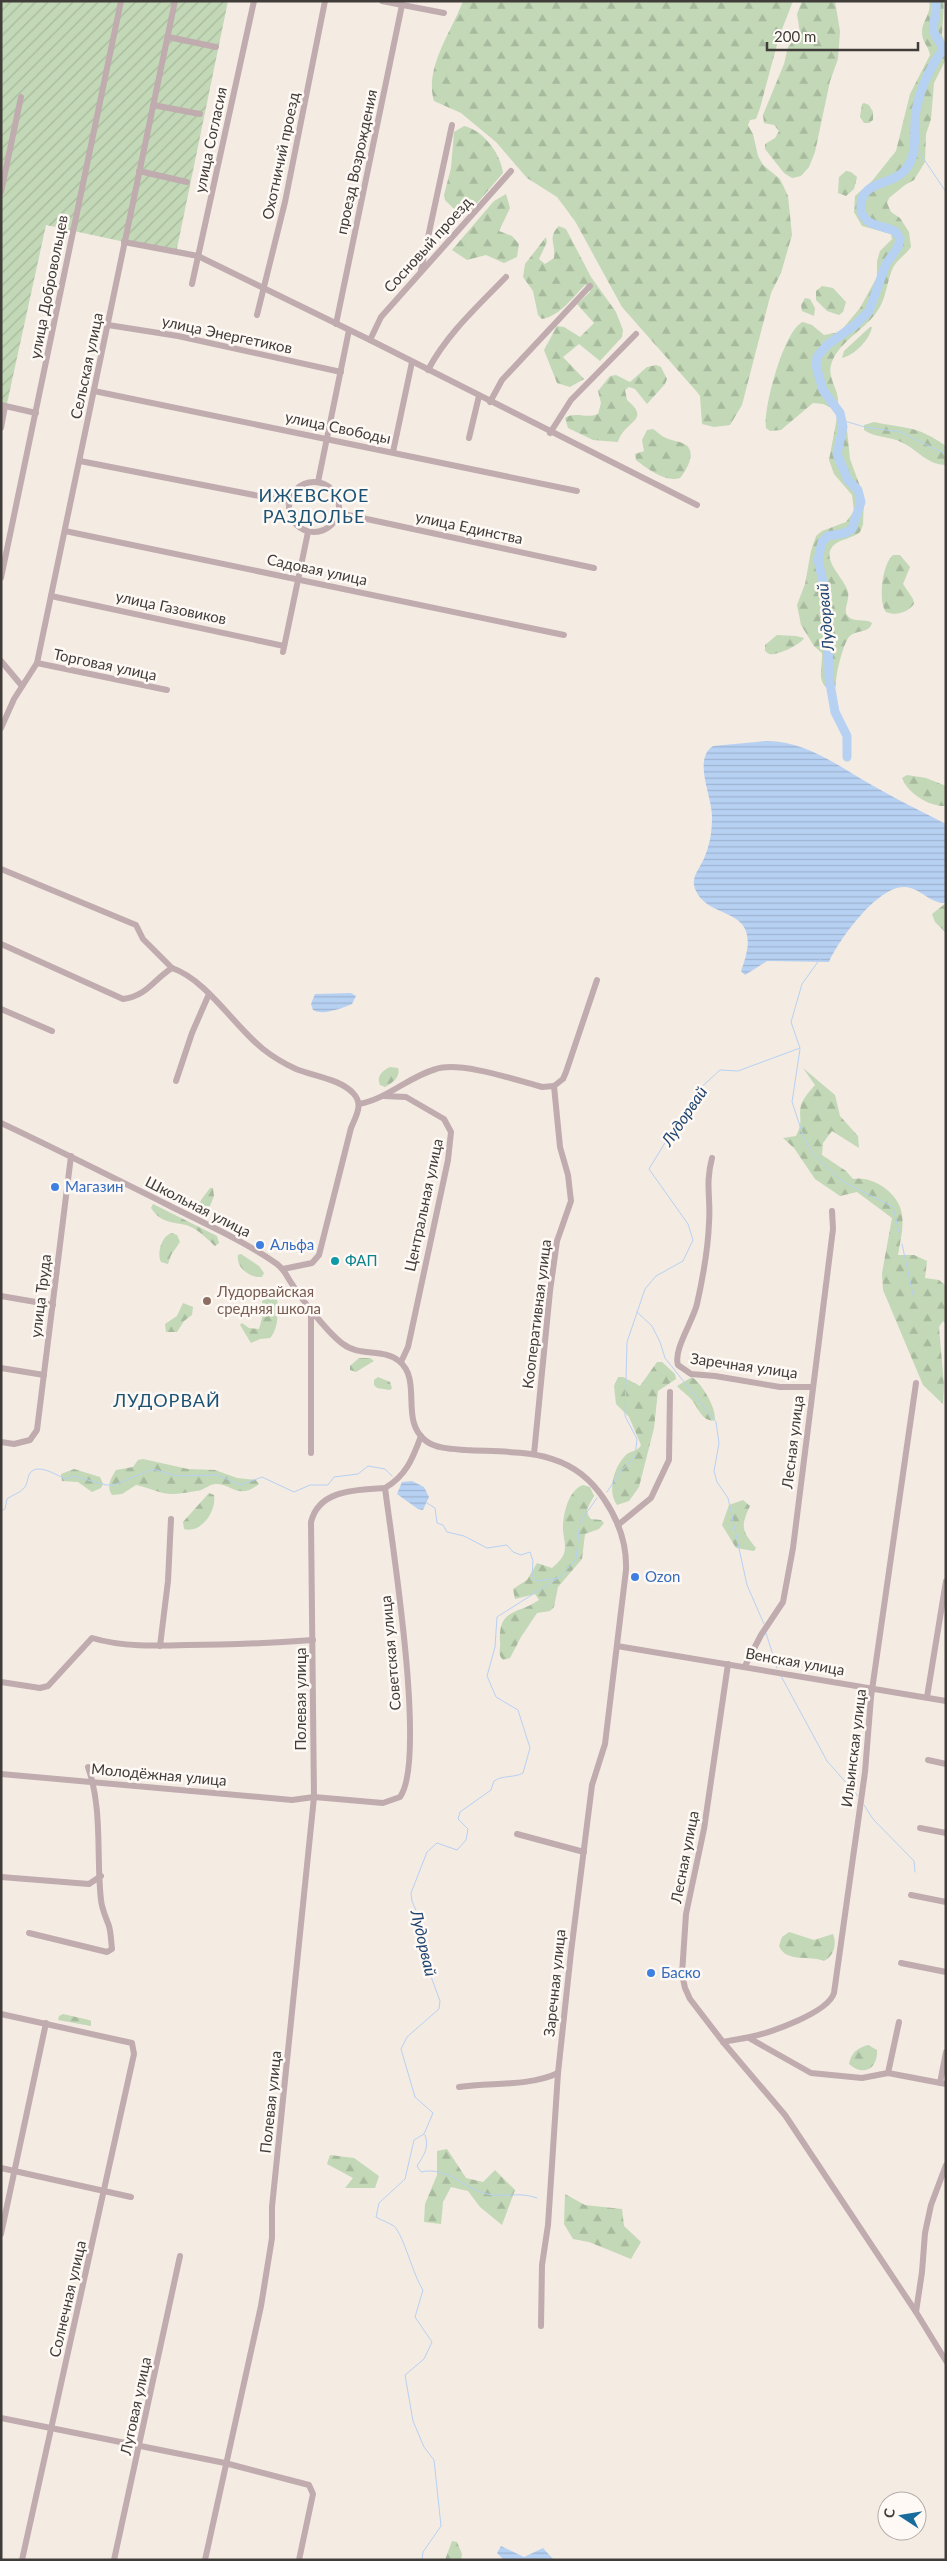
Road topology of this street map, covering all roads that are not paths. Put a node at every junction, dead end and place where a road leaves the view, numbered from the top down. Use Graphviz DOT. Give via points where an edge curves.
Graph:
graph roads {
  1 [pos="121,1"];
  2 [pos="175,1"];
  3 [pos="254,1"];
  4 [pos="325,1"];
  5 [pos="382,1"];
  6 [pos="402,5"];
  7 [pos="444,14"];
  8 [pos="168,37"];
  9 [pos="216,47"];
  10 [pos="22,96"];
  11 [pos="154,105"];
  12 [pos="200,114"];
  13 [pos="452,125"];
  14 [pos="139,171"];
  15 [pos="511,171"];
  16 [pos="187,182"];
  17 [pos="1,192"];
  18 [pos="124,242"];
  19 [pos="198,256"];
  20 [pos="420,270"];
  21 [pos="506,278"];
  22 [pos="192,284"];
  23 [pos="590,286"];
  24 [pos="266,288"];
  25 [pos="257,315"];
  26 [pos="336,324"];
  27 [pos="108,325"];
  28 [pos="349,330"];
  29 [pos="636,334"];
  30 [pos="370,340"];
  31 [pos="412,362"];
  32 [pos="428,370"];
  33 [pos="341,372"];
  34 [pos="94,391"];
  35 [pos="479,396"];
  36 [pos="490,402"];
  37 [pos="3,406"];
  38 [pos="36,413"];
  39 [pos="1,428"];
  40 [pos="550,432"];
  41 [pos="327,438"];
  42 [pos="469,438"];
  43 [pos="394,452"];
  44 [pos="80,461"];
  45 [pos="318,482"];
  46 [pos="577,491"];
  47 [pos="290,502"];
  48 [pos="697,506"];
  49 [pos="339,512"];
  50 [pos="65,531"];
  51 [pos="308,532"];
  52 [pos="594,568"];
  53 [pos="1,578"];
  54 [pos="298,578"];
  55 [pos="51,596"];
  56 [pos="564,635"];
  57 [pos="1,661"];
  58 [pos="37,663"];
  59 [pos="22,686"];
  60 [pos="167,690"];
  61 [pos="1,728"];
  62 [pos="1,869"];
  63 [pos="1,944"];
  64 [pos="172,968"];
  65 [pos="597,980"];
  66 [pos="209,994"];
  67 [pos="1,1009"];
  68 [pos="52,1031"];
  69 [pos="176,1082"];
  70 [pos="554,1086"];
  71 [pos="384,1096"];
  72 [pos="359,1104"];
  73 [pos="1,1123"];
  74 [pos="72,1156"];
  75 [pos="712,1158"];
  76 [pos="832,1211"];
  77 [pos="283,1269"];
  78 [pos="1,1296"];
  79 [pos="53,1305"];
  80 [pos="311,1308"];
  81 [pos="401,1362"];
  82 [pos="1,1368"];
  83 [pos="44,1375"];
  84 [pos="916,1383"];
  85 [pos="813,1387"];
  86 [pos="670,1392"];
  87 [pos="420,1436"];
  88 [pos="1,1442"];
  89 [pos="312,1453"];
  90 [pos="534,1454"];
  91 [pos="385,1488"];
  92 [pos="171,1519"];
  93 [pos="618,1525"];
  94 [pos="946,1581"];
  95 [pos="313,1640"];
  96 [pos="160,1646"];
  97 [pos="617,1646"];
  98 [pos="728,1664"];
  99 [pos="745,1666"];
  100 [pos="1,1682"];
  101 [pos="874,1688"];
  102 [pos="927,1697"];
  103 [pos="946,1701"];
  104 [pos="928,1760"];
  105 [pos="946,1764"];
  106 [pos="88,1767"];
  107 [pos="1,1774"];
  108 [pos="93,1781"];
  109 [pos="314,1797"];
  110 [pos="383,1803"];
  111 [pos="920,1828"];
  112 [pos="946,1833"];
  113 [pos="517,1834"];
  114 [pos="584,1852"];
  115 [pos="101,1876"];
  116 [pos="1,1877"];
  117 [pos="911,1895"];
  118 [pos="946,1902"];
  119 [pos="29,1933"];
  120 [pos="901,1963"];
  121 [pos="946,1972"];
  122 [pos="1,2014"];
  123 [pos="899,2022"];
  124 [pos="46,2023"];
  125 [pos="749,2038"];
  126 [pos="723,2042"];
  127 [pos="946,2052"];
  128 [pos="558,2073"];
  129 [pos="888,2073"];
  130 [pos="943,2084"];
  131 [pos="458,2087"];
  132 [pos="946,2165"];
  133 [pos="1,2168"];
  134 [pos="14,2170"];
  135 [pos="104,2192"];
  136 [pos="131,2197"];
  137 [pos="1,2234"];
  138 [pos="180,2256"];
  139 [pos="916,2312"];
  140 [pos="542,2326"];
  141 [pos="946,2361"];
  142 [pos="1,2418"];
  143 [pos="51,2428"];
  144 [pos="140,2446"];
  145 [pos="225,2464"];
  146 [pos="22,2560"];
  147 [pos="114,2560"];
  148 [pos="205,2560"];
  149 [pos="299,2560"];
  1 -- 38 [label="street, улица Добровольцев"];
  2 -- 8 [label="street, Сельская улица"];
  3 -- 19 [label="street, улица Согласия"];
  4 -- 24 [label="street, Охотничий проезд"];
  5 -- 6 [label="street"];
  6 -- 7 [label="street"];
  6 -- 26 [label="street, проезд Возрождения"];
  8 -- 9 [label="street"];
  8 -- 11 [label="street, Сельская улица"];
  10 -- 17 [label="street"];
  11 -- 12 [label="street"];
  11 -- 14 [label="street, Сельская улица"];
  13 -- 20 [label="street"];
  14 -- 16 [label="street"];
  14 -- 18 [label="street, Сельская улица"];
  15 -- 20 [label="street, Сосновый проезд"];
  18 -- 19 [label="street"];
  18 -- 27 [label="street, Сельская улица"];
  19 -- 22 [label="street, улица Согласия"];
  19 -- 24 [label="street"];
  20 -- 30 [label="street, Сосновый проезд" via="381,316"];
  21 -- 32 [label="street" via="458,326"];
  23 -- 36 [label="street" via="502,380"];
  24 -- 25 [label="street, Охотничий проезд"];
  24 -- 26 [label="street"];
  26 -- 28 [label="street"];
  27 -- 33 [label="street, улица Энергетиков" via="178,336"];
  27 -- 34 [label="street, Сельская улица"];
  28 -- 30 [label="street"];
  28 -- 33 [label="street"];
  29 -- 40 [label="street" via="571,400"];
  30 -- 31 [label="street"];
  31 -- 32 [label="street"];
  31 -- 43 [label="street"];
  32 -- 35 [label="street"];
  33 -- 41 [label="street"];
  34 -- 41 [label="street, улица Свободы"];
  34 -- 44 [label="street, Сельская улица"];
  35 -- 36 [label="street"];
  35 -- 42 [label="street"];
  36 -- 40 [label="street"];
  37 -- 38 [label="street"];
  37 -- 39 [label="street"];
  38 -- 53 [label="street, улица Добровольцев"];
  40 -- 48 [label="street"];
  41 -- 43 [label="street, улица Свободы"];
  41 -- 45 [label="street"];
  43 -- 46 [label="street, улица Свободы"];
  44 -- 47 [label="street"];
  44 -- 50 [label="street, Сельская улица"];
  45 -- 47 [label="street" via="303,485 292,495"];
  45 -- 49 [label="street" via="337,496"];
  47 -- 51 [label="street" via="291,517"];
  49 -- 51 [label="street" via="331,527"];
  49 -- 52 [label="street, улица Единства"];
  50 -- 54 [label="street, Садовая улица"];
  50 -- 55 [label="street, Сельская улица"];
  51 -- 54 [label="street"];
  54 -- 55 [label="street, улица Газовиков" via="284,649"];
  54 -- 56 [label="street, Садовая улица"];
  55 -- 58 [label="street, Сельская улица"];
  57 -- 59 [label="street"];
  58 -- 59 [label="street, Сельская улица"];
  58 -- 60 [label="street, Торговая улица"];
  59 -- 61 [label="street, Сельская улица"];
  62 -- 64 [label="street" via="136,925 143,939"];
  63 -- 64 [label="street" via="123,999 136,997"];
  64 -- 66 [label="street"];
  65 -- 70 [label="street" via="566,1072"];
  66 -- 69 [label="street"];
  66 -- 72 [label="street" via="264,1050 295,1068 348,1089"];
  67 -- 68 [label="street"];
  70 -- 71 [label="street" via="542,1087 448,1066 424,1074"];
  70 -- 90 [label="street, Кооперативная улица" via="570,1201 557,1241"];
  71 -- 72 [label="street"];
  71 -- 81 [label="street, Центральная улица" via="406,1097 436,1113 444,1119 451,1132 448,1160 408,1347"];
  72 -- 77 [label="street" via="319,1255 312,1263"];
  73 -- 74 [label="street, Школьная улица"];
  74 -- 77 [label="street, Школьная улица" via="232,1237"];
  74 -- 79 [label="street, улица Труда"];
  75 -- 85 [label="street, Заречная улица" via="707,1192 710,1222 702,1280 695,1312 677,1353 678,1365 691,1374 780,1387"];
  76 -- 85 [label="street, Лесная улица" via="833,1229"];
  77 -- 80 [label="street, Школьная улица"];
  78 -- 79 [label="street"];
  79 -- 83 [label="street, улица Труда"];
  80 -- 81 [label="street" via="348,1347 387,1355"];
  80 -- 89 [label="street"];
  81 -- 87 [label="street" via="408,1375 413,1423"];
  82 -- 83 [label="street"];
  83 -- 88 [label="street, улица Труда" via="37,1430 33,1438 23,1443"];
  84 -- 101 [label="street, Ильинская улица" via="898,1494"];
  85 -- 99 [label="street, Лесная улица" via="783,1602"];
  86 -- 93 [label="street" via="668,1460 651,1498"];
  87 -- 90 [label="street" via="442,1447"];
  87 -- 91 [label="street" via="408,1468"];
  90 -- 93 [label="street, Заречная улица" via="573,1466 599,1491"];
  91 -- 95 [label="street, Полевая улица" via="332,1496 319,1505 313,1516"];
  91 -- 110 [label="street, Советская улица" via="406,1662 410,1759 408,1782 403,1793 397,1799"];
  92 -- 96 [label="street"];
  93 -- 97 [label="street, Заречная улица" via="626,1556"];
  94 -- 102 [label="street"];
  95 -- 96 [label="street, Полевая улица"];
  95 -- 109 [label="street, Полевая улица"];
  96 -- 100 [label="street, Полевая улица" via="112,1643 92,1638 48,1686 40,1688"];
  97 -- 98 [label="street, Венская улица"];
  97 -- 114 [label="street, Заречная улица" via="605,1744 592,1785"];
  98 -- 99 [label="street, Венская улица"];
  98 -- 126 [label="street, Лесная улица" via="704,1829 686,1914 682,1974 690,1999"];
  99 -- 101 [label="street, Венская улица"];
  101 -- 102 [label="street, Венская улица"];
  101 -- 125 [label="street, Ильинская улица" via="833,1997 814,2012"];
  102 -- 103 [label="street, Венская улица"];
  104 -- 105 [label="street"];
  106 -- 108 [label="street"];
  107 -- 108 [label="street, Молодёжная улица"];
  108 -- 109 [label="street, Молодёжная улица" via="292,1800"];
  108 -- 115 [label="street"];
  109 -- 110 [label="street, Молодёжная улица"];
  109 -- 145 [label="street, Полевая улица" via="272,2208 272,2238 261,2306"];
  111 -- 112 [label="street"];
  113 -- 114 [label="street"];
  114 -- 128 [label="street, Заречная улица"];
  115 -- 116 [label="street" via="89,1884"];
  115 -- 119 [label="street" via="103,1914 109,1927 112,1949 107,1952"];
  117 -- 118 [label="street"];
  120 -- 121 [label="street"];
  122 -- 124 [label="street"];
  123 -- 129 [label="street"];
  124 -- 134 [label="street"];
  124 -- 135 [label="street, Солнечная улица" via="132,2043 134,2054"];
  125 -- 126 [label="street, Ильинская улица"];
  125 -- 129 [label="street" via="812,2072 862,2078"];
  126 -- 139 [label="street, Лесная улица" via="785,2115"];
  127 -- 130 [label="street"];
  128 -- 131 [label="street" via="543,2080"];
  128 -- 140 [label="street, Заречная улица" via="548,2225 542,2265"];
  129 -- 130 [label="street"];
  132 -- 139 [label="street" via="931,2205 925,2233"];
  133 -- 134 [label="street"];
  134 -- 135 [label="street"];
  134 -- 137 [label="street"];
  135 -- 136 [label="street"];
  135 -- 143 [label="street, Солнечная улица"];
  138 -- 144 [label="street, Луговая улица"];
  139 -- 141 [label="street, Лесная улица"];
  142 -- 143 [label="street"];
  143 -- 144 [label="street"];
  143 -- 146 [label="street, Солнечная улица"];
  144 -- 145 [label="street"];
  144 -- 147 [label="street, Луговая улица"];
  145 -- 148 [label="street, Полевая улица"];
  145 -- 149 [label="street" via="306,2483 312,2488 314,2494"];
}
